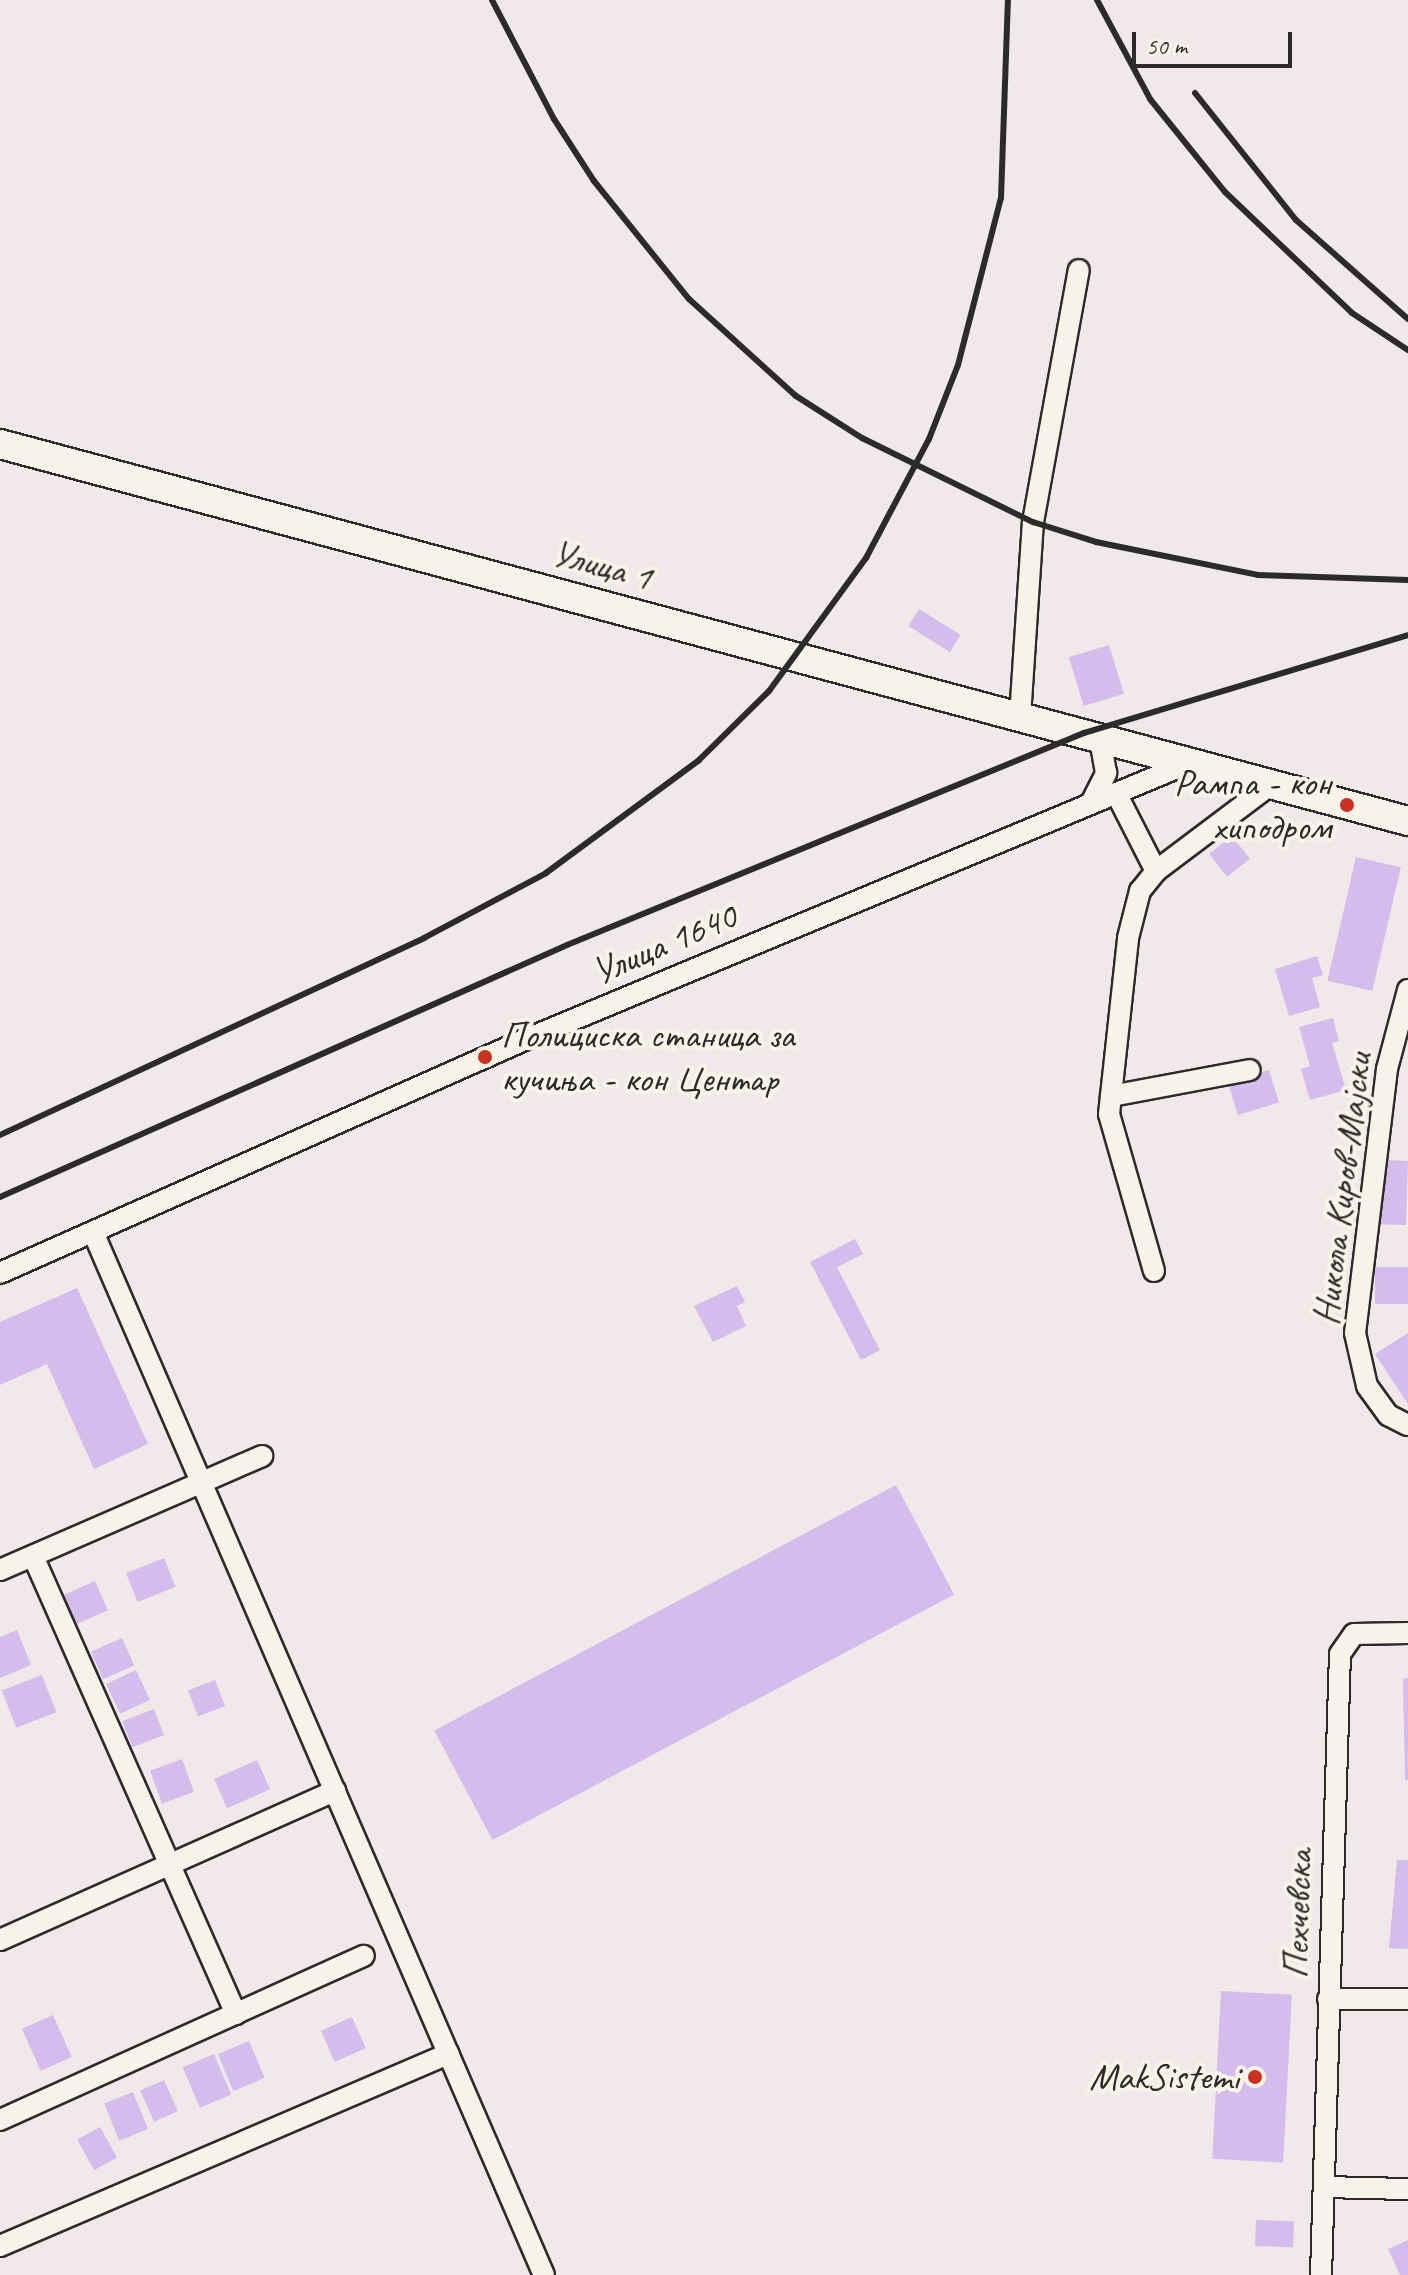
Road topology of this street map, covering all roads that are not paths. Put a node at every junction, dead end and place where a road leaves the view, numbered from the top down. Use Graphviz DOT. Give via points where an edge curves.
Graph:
graph roads {
  1 [pos="1079,270"];
  2 [pos="0,444"];
  3 [pos="1020,717"];
  4 [pos="1100,739"];
  5 [pos="1184,765"];
  6 [pos="1270,785"];
  7 [pos="1116,793"];
  8 [pos="1091,803"];
  9 [pos="1408,821"];
  10 [pos="1156,871"];
  11 [pos="1408,990"];
  12 [pos="1250,1070"];
  13 [pos="1111,1096"];
  14 [pos="93,1232"];
  15 [pos="1154,1271"];
  16 [pos="0,1273"];
  17 [pos="1408,1425"];
  18 [pos="262,1456"];
  19 [pos="201,1482"];
  20 [pos="33,1556"];
  21 [pos="0,1570"];
  22 [pos="1408,1633"];
  23 [pos="335,1791"];
  24 [pos="170,1864"];
  25 [pos="0,1940"];
  26 [pos="364,1956"];
  27 [pos="1328,1999"];
  28 [pos="1408,1999"];
  29 [pos="236,2014"];
  30 [pos="449,2054"];
  31 [pos="0,2120"];
  32 [pos="1324,2187"];
  33 [pos="1408,2189"];
  34 [pos="0,2246"];
  35 [pos="544,2275"];
  36 [pos="1321,2275"];
  1 -- 3 [label="street" via="1033,522"];
  2 -- 3 [label="main road, Улица 1"];
  3 -- 4 [label="main road, Улица 1"];
  4 -- 5 [label="main road, Улица 1"];
  4 -- 8 [label="street" via="1106,773"];
  5 -- 6 [label="main road, Улица 1"];
  5 -- 7 [label="street, Улица 1640"];
  6 -- 9 [label="main road, Улица 1"];
  6 -- 10 [label="street"];
  7 -- 8 [label="street, Улица 1640"];
  7 -- 10 [label="street"];
  8 -- 14 [label="street, Улица 1640" via="522,1041"];
  10 -- 13 [label="street" via="1140,891 1128,938"];
  11 -- 17 [label="street, Никола Киров-Мајски" via="1387,1069 1355,1333 1367,1386 1388,1415"];
  12 -- 13 [label="street"];
  13 -- 15 [label="street" via="1112,1137"];
  14 -- 16 [label="street, Улица 1640"];
  14 -- 19 [label="street"];
  18 -- 19 [label="street"];
  19 -- 20 [label="street"];
  19 -- 23 [label="street"];
  20 -- 21 [label="street"];
  20 -- 24 [label="street"];
  22 -- 27 [label="street, Пехчевска" via="1363,1631 1343,1644"];
  23 -- 24 [label="street"];
  23 -- 30 [label="street"];
  24 -- 25 [label="street"];
  24 -- 29 [label="street"];
  26 -- 29 [label="street"];
  27 -- 28 [label="street"];
  27 -- 32 [label="street, Пехчевска"];
  29 -- 31 [label="street"];
  30 -- 34 [label="street"];
  30 -- 35 [label="street"];
  32 -- 33 [label="street"];
  32 -- 36 [label="street, Пехчевска"];
}
